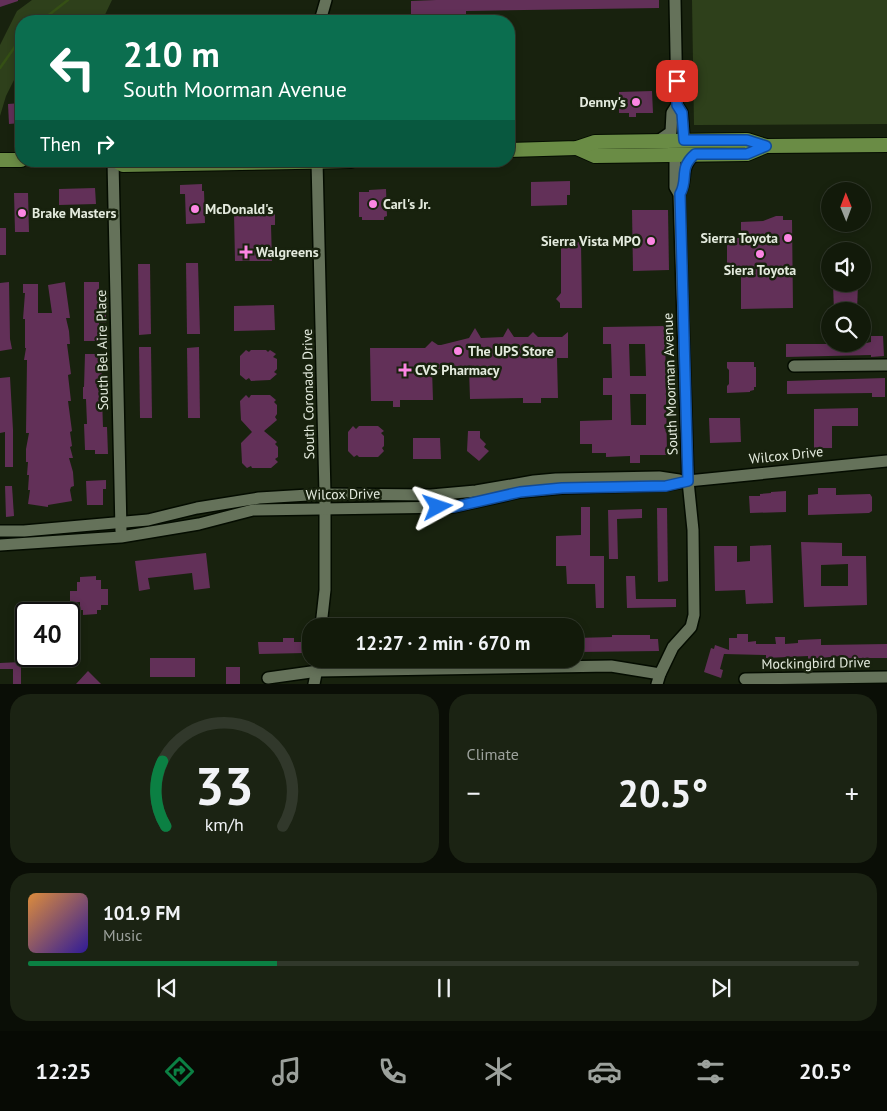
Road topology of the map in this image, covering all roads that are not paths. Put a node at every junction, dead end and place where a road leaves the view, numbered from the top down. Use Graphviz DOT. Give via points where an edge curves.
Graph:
graph roads {
  1 [pos="326,0"];
  2 [pos="675,0"];
  3 [pos="322,15"];
  4 [pos="677,105"];
  5 [pos="684,140"];
  6 [pos="658,141"];
  7 [pos="887,144"];
  8 [pos="766,146"];
  9 [pos="577,148"];
  10 [pos="515,150"];
  11 [pos="695,154"];
  12 [pos="675,155"];
  13 [pos="0,160"];
  14 [pos="15,160"];
  15 [pos="114,167"];
  16 [pos="317,167"];
  17 [pos="680,194"];
  18 [pos="887,365"];
  19 [pos="794,366"];
  20 [pos="887,461"];
  21 [pos="688,481"];
  22 [pos="325,494"];
  23 [pos="325,509"];
  24 [pos="120,523"];
  25 [pos="0,531"];
  26 [pos="121,538"];
  27 [pos="0,545"];
  28 [pos="322,618"];
  29 [pos="318,668"];
  30 [pos="318,671"];
  31 [pos="887,677"];
  32 [pos="268,678"];
  33 [pos="659,679"];
  34 [pos="746,679"];
  35 [pos="314,684"];
  1 -- 3 [label="street"];
  2 -- 4 [label="street"];
  4 -- 5 [label="street" via="682,113"];
  4 -- 6 [label="street" via="672,113 671,132"];
  5 -- 6 [label="main road"];
  5 -- 8 [label="main road" via="747,140"];
  6 -- 9 [label="main road" via="595,142"];
  7 -- 8 [label="main road"];
  8 -- 11 [label="main road" via="747,154"];
  9 -- 10 [label="main road"];
  9 -- 12 [label="main road" via="595,156"];
  11 -- 12 [label="main road"];
  11 -- 17 [label="street, South Moorman Avenue" via="687,161"];
  12 -- 17 [label="street, South Moorman Avenue" via="675,187"];
  13 -- 14 [label="main road"];
  15 -- 24 [label="street, South Bel Aire Place"];
  16 -- 22 [label="street, South Coronado Drive"];
  17 -- 21 [label="street, South Moorman Avenue"];
  18 -- 19 [label="street"];
  20 -- 21 [label="street, Wilcox Drive"];
  21 -- 22 [label="street, Wilcox Drive" via="659,477 556,479 432,495"];
  21 -- 23 [label="street, Wilcox Drive" via="666,486 520,492 454,507"];
  21 -- 33 [label="street, South Moorman Avenue" via="693,530 694,615 691,627 673,647"];
  22 -- 23 [label="street, South Coronado Drive"];
  22 -- 24 [label="street, Wilcox Drive" via="259,498"];
  23 -- 26 [label="street, Wilcox Drive" via="253,510"];
  23 -- 28 [label="street, South Coronado Drive"];
  24 -- 25 [label="street, Wilcox Drive"];
  24 -- 26 [label="street, South Bel Aire Place"];
  26 -- 27 [label="street, Wilcox Drive"];
  29 -- 30 [label="street"];
  30 -- 32 [label="street"];
  30 -- 33 [label="street" via="611,666"];
  30 -- 35 [label="street"];
  31 -- 34 [label="street, Mockingbird Drive"];
}
